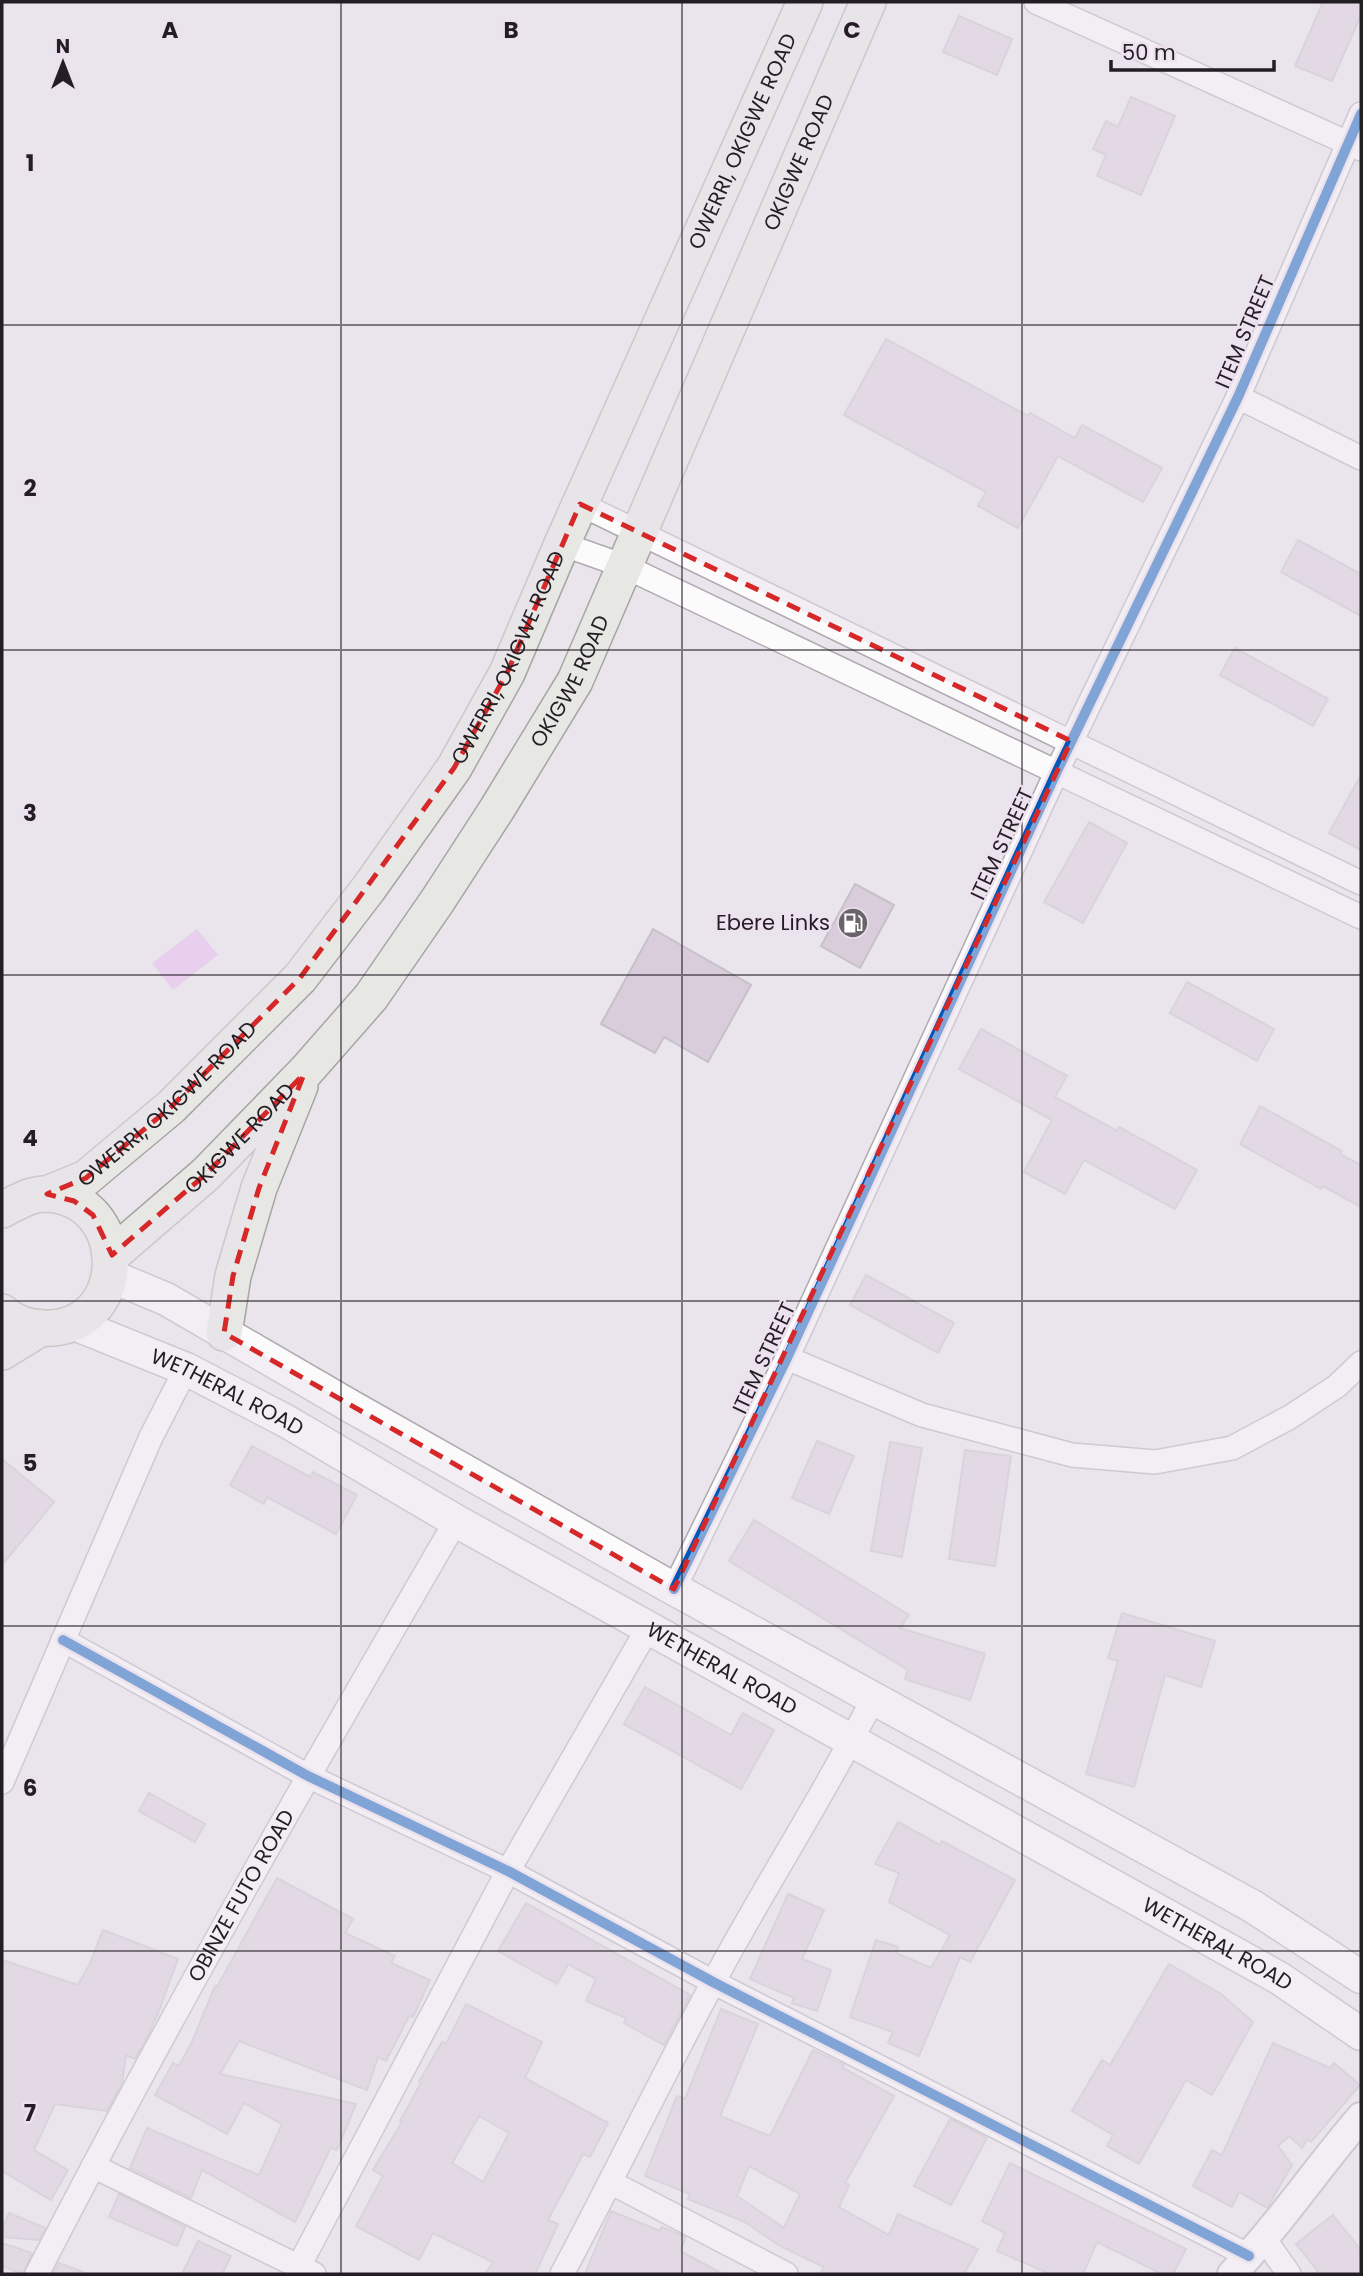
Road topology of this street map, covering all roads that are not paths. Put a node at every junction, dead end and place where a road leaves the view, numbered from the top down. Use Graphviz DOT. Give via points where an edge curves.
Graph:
graph roads {
  1 [pos="806,2"];
  2 [pos="868,2"];
  3 [pos="1036,2"];
  4 [pos="1361,114"];
  5 [pos="1355,145"];
  6 [pos="1238,397"];
  7 [pos="1361,458"];
  8 [pos="580,504"];
  9 [pos="640,533"];
  10 [pos="562,544"];
  11 [pos="624,566"];
  12 [pos="1071,741"];
  13 [pos="1057,771"];
  14 [pos="1361,883"];
  15 [pos="1361,917"];
  16 [pos="306,1072"];
  17 [pos="20,1199"];
  18 [pos="111,1265"];
  19 [pos="2,1312"];
  20 [pos="57,1326"];
  21 [pos="224,1333"];
  22 [pos="2,1352"];
  23 [pos="787,1358"];
  24 [pos="1361,1363"];
  25 [pos="186,1368"];
  26 [pos="456,1521"];
  27 [pos="674,1589"];
  28 [pos="648,1628"];
  29 [pos="63,1640"];
  30 [pos="873,1699"];
  31 [pos="851,1741"];
  32 [pos="308,1776"];
  33 [pos="2,1782"];
  34 [pos="508,1871"];
  35 [pos="1361,1976"];
  36 [pos="713,1982"];
  37 [pos="1361,2034"];
  38 [pos="1361,2117"];
  39 [pos="93,2166"];
  40 [pos="612,2183"];
  41 [pos="1249,2257"];
  42 [pos="307,2270"];
  43 [pos="37,2274"];
  44 [pos="562,2274"];
  45 [pos="786,2274"];
  46 [pos="1289,2274"];
  1 -- 8 [label="main road, OWERRI, OKIGWE ROAD"];
  2 -- 9 [label="main road, OKIGWE ROAD"];
  3 -- 5 [label="street"];
  4 -- 5 [label="street, ITEM STREET"];
  5 -- 6 [label="street, ITEM STREET"];
  6 -- 7 [label="street"];
  6 -- 12 [label="street, ITEM STREET"];
  8 -- 9 [label="street"];
  8 -- 10 [label="main road, OWERRI, OKIGWE ROAD"];
  9 -- 11 [label="main road, OKIGWE ROAD"];
  9 -- 12 [label="street"];
  10 -- 11 [label="street"];
  10 -- 17 [label="main road, OWERRI, OKIGWE ROAD" via="507,673 454,768 300,978 171,1107 86,1178"];
  11 -- 13 [label="street"];
  11 -- 16 [label="main road, OKIGWE ROAD" via="575,681 497,809 371,997"];
  12 -- 13 [label="street, ITEM STREET"];
  12 -- 14 [label="street"];
  13 -- 15 [label="street"];
  13 -- 23 [label="street, ITEM STREET"];
  16 -- 18 [label="main road, OKIGWE ROAD"];
  16 -- 21 [label="main road" via="259,1188 233,1276"];
  17 -- 18 [label="main road" via="74,1201 93,1215 106,1233"];
  18 -- 20 [label="main road, OKIGWE ROAD" via="103,1295 90,1311"];
  18 -- 21 [label="main road"];
  19 -- 20 [label="main road" via="24,1325"];
  20 -- 22 [label="main road, OKIGWE ROAD"];
  20 -- 25 [label="main road, WETHERAL ROAD"];
  21 -- 27 [label="main road"];
  23 -- 24 [label="street" via="922,1415 1072,1455 1155,1462 1232,1448 1290,1417 1337,1386"];
  23 -- 27 [label="street, ITEM STREET"];
  25 -- 26 [label="main road, WETHERAL ROAD"];
  25 -- 29 [label="street"];
  26 -- 28 [label="main road, WETHERAL ROAD"];
  26 -- 32 [label="street, OBINZE FUTO ROAD"];
  27 -- 30 [label="main road"];
  28 -- 31 [label="main road, WETHERAL ROAD"];
  28 -- 34 [label="street"];
  29 -- 32 [label="street"];
  29 -- 33 [label="street"];
  30 -- 31 [label="street"];
  30 -- 35 [label="main road" via="1252,1906"];
  31 -- 36 [label="street"];
  31 -- 37 [label="main road, WETHERAL ROAD" via="1279,1978"];
  32 -- 34 [label="street"];
  32 -- 39 [label="street, OBINZE FUTO ROAD"];
  34 -- 36 [label="street"];
  34 -- 42 [label="street"];
  36 -- 40 [label="street"];
  36 -- 41 [label="street"];
  38 -- 41 [label="street"];
  39 -- 42 [label="street"];
  39 -- 43 [label="street, OBINZE FUTO ROAD"];
  40 -- 44 [label="street"];
  40 -- 45 [label="street"];
  41 -- 46 [label="street"];
}
